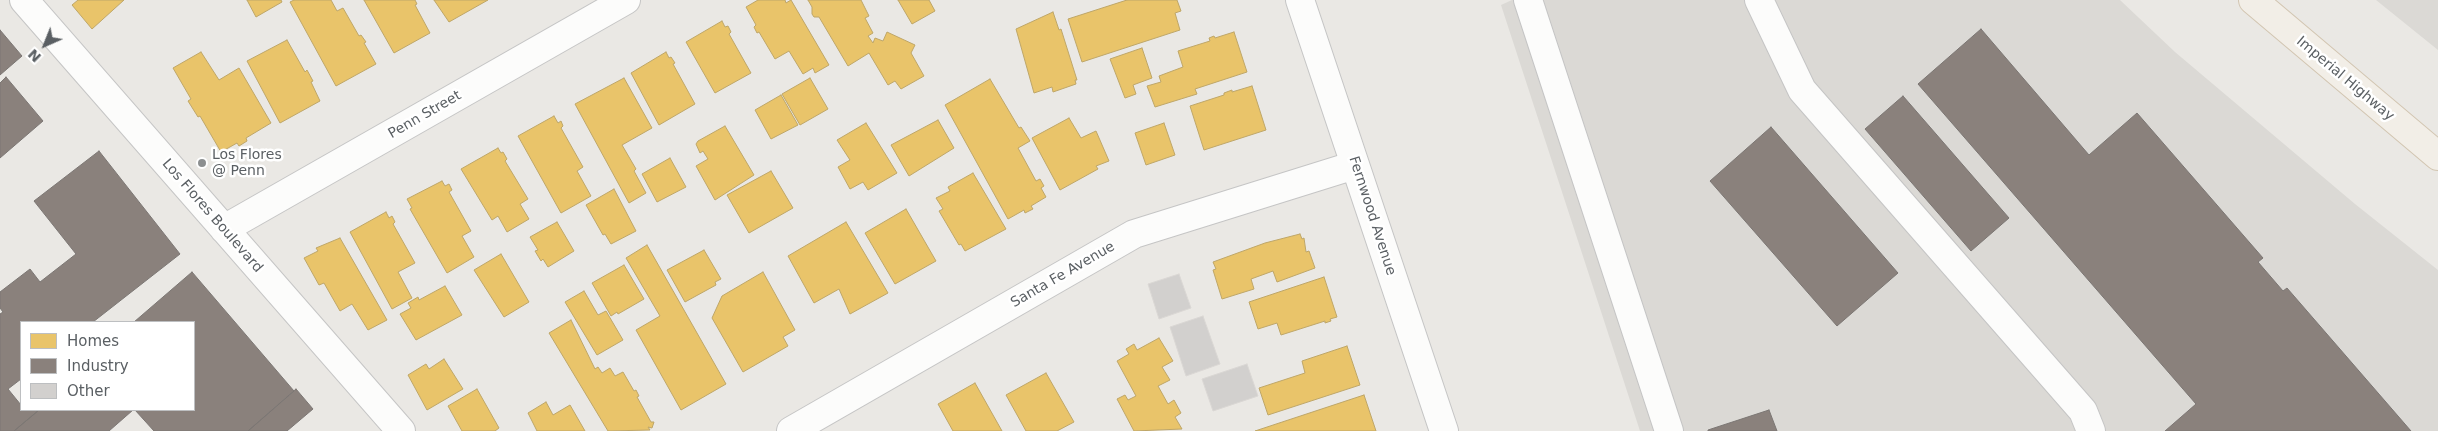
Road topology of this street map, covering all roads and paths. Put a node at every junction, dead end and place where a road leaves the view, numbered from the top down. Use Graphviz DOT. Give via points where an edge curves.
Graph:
graph roads {
  1 [pos="24,0"];
  2 [pos="626,0"];
  3 [pos="1300,0"];
  4 [pos="1528,0"];
  5 [pos="1759,0"];
  6 [pos="2253,0"];
  7 [pos="2438,156"];
  8 [pos="1355,164"];
  9 [pos="224,229"];
  10 [pos="402,431"];
  11 [pos="791,431"];
  12 [pos="1444,431"];
  13 [pos="1669,431"];
  14 [pos="2091,431"];
  1 -- 9 [label="street, Los Flores Boulevard"];
  2 -- 9 [label="street, Penn Street"];
  3 -- 8 [label="street, Fernwood Avenue"];
  4 -- 13 [label="street"];
  5 -- 14 [label="street" via="1802,90 2083,411"];
  6 -- 7 [label="main road, Imperial Highway"];
  8 -- 11 [label="street, Santa Fe Avenue" via="1134,234"];
  8 -- 12 [label="street, Fernwood Avenue"];
  9 -- 10 [label="street, Los Flores Boulevard"];
}
